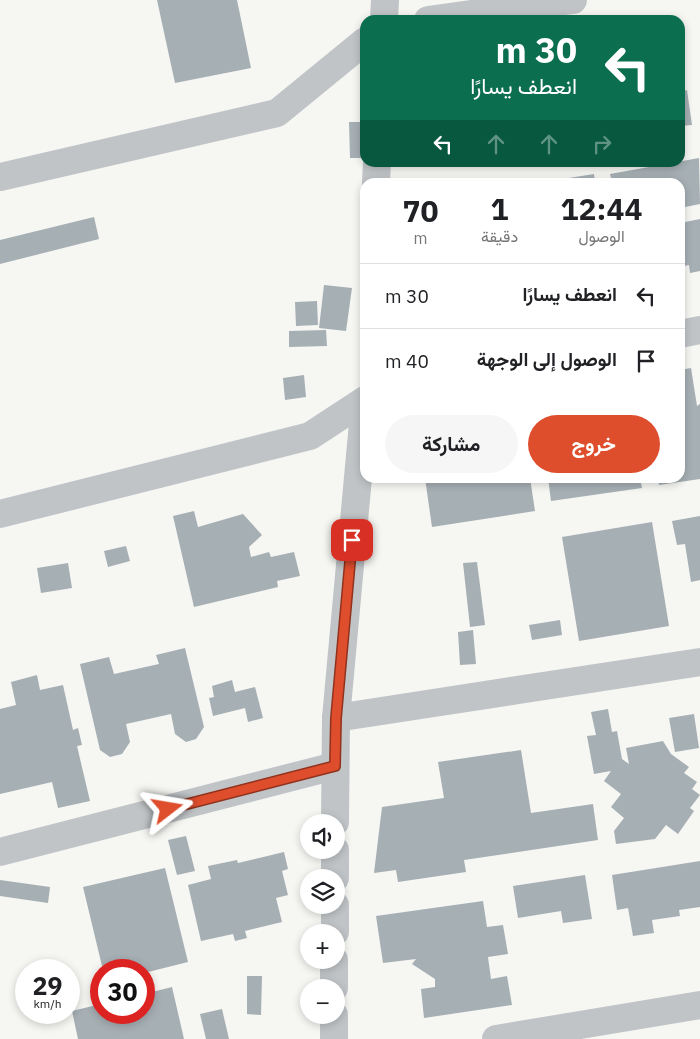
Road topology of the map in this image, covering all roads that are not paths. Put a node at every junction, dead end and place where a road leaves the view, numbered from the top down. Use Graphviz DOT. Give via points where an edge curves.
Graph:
graph roads {
  1 [pos="385,0"];
  2 [pos="573,0"];
  3 [pos="384,15"];
  4 [pos="464,15"];
  5 [pos="360,45"];
  6 [pos="0,178"];
  7 [pos="700,330"];
  8 [pos="685,333"];
  9 [pos="360,403"];
  10 [pos="360,455"];
  11 [pos="0,514"];
  12 [pos="700,662"];
  13 [pos="336,718"];
  14 [pos="335,766"];
  15 [pos="335,814"];
  16 [pos="0,852"];
  17 [pos="700,1005"];
  18 [pos="334,1024"];
  19 [pos="334,1039"];
  20 [pos="496,1039"];
  1 -- 3 [label="street"];
  2 -- 4 [label="street"];
  5 -- 6 [label="street" via="278,113"];
  7 -- 8 [label="street"];
  9 -- 11 [label="street" via="310,436"];
  10 -- 13 [label="street"];
  12 -- 13 [label="street"];
  13 -- 14 [label="street"];
  14 -- 15 [label="street"];
  14 -- 16 [label="street"];
  17 -- 20 [label="street"];
  18 -- 19 [label="street"];
}
